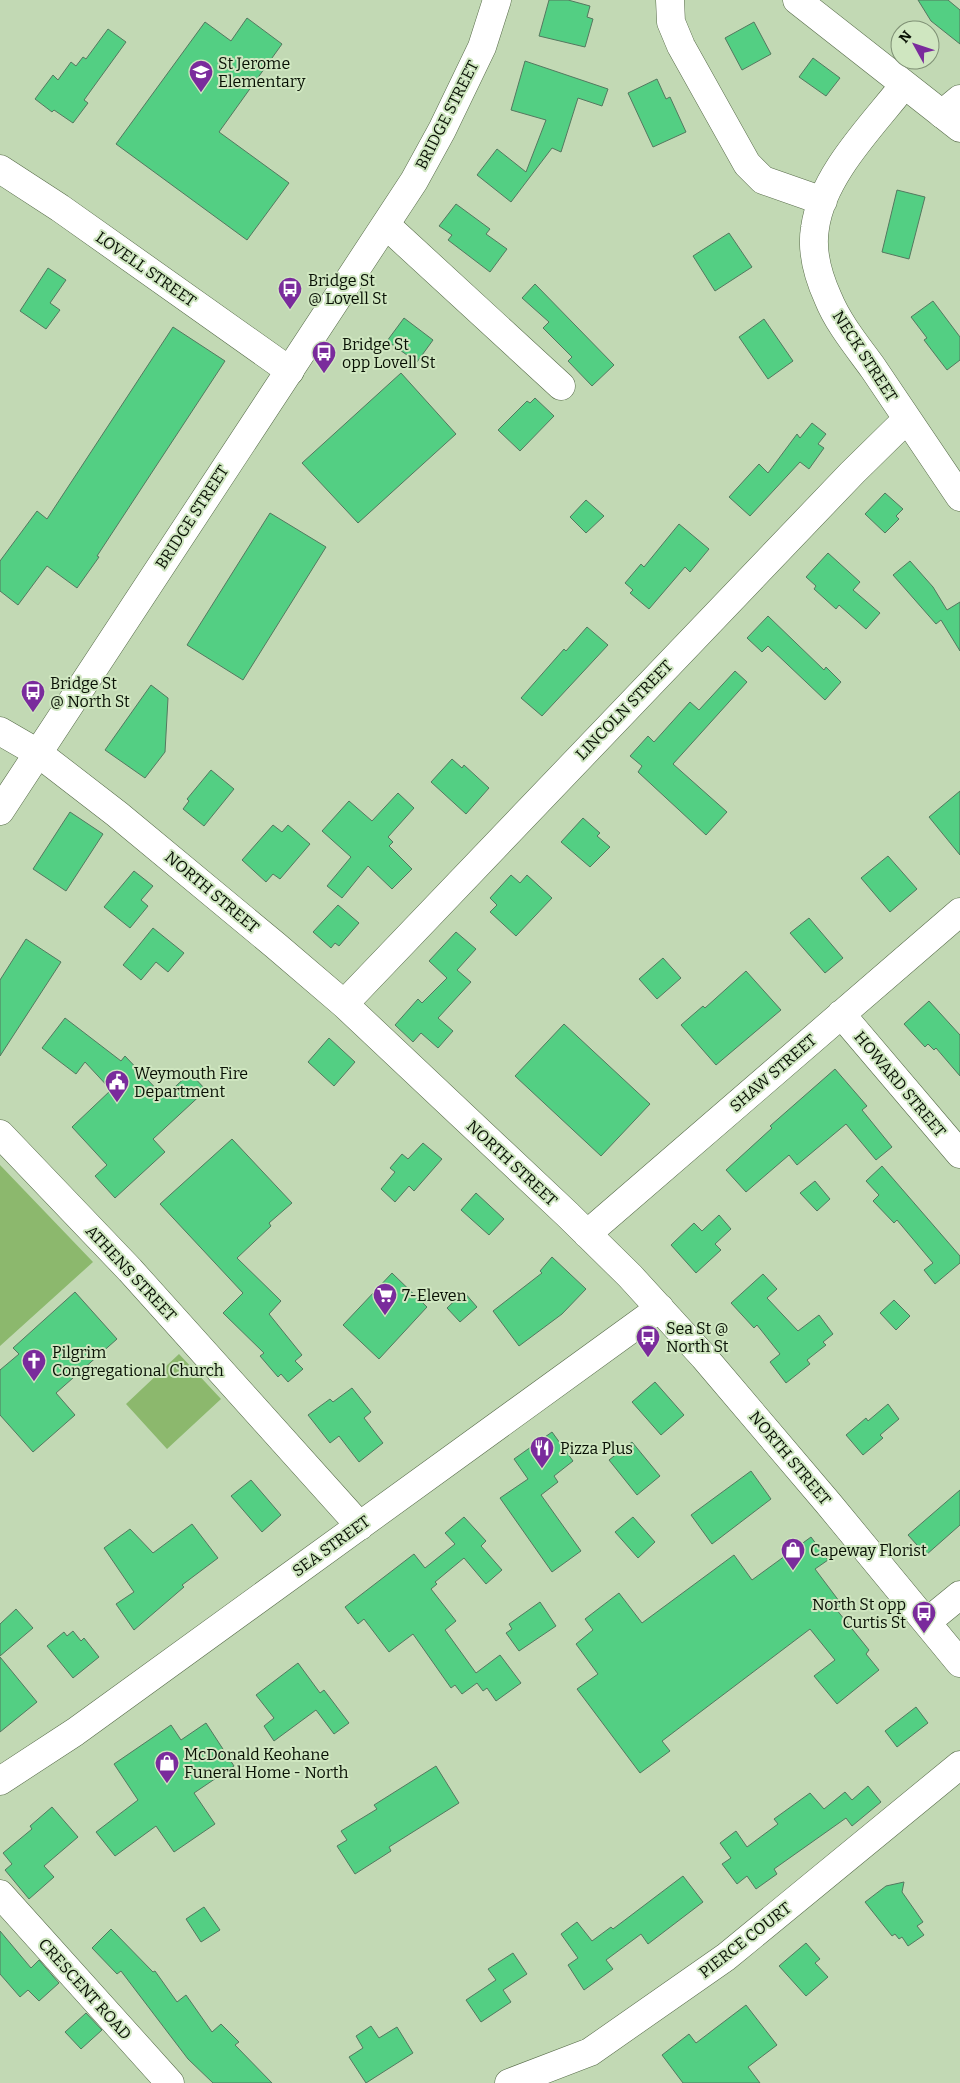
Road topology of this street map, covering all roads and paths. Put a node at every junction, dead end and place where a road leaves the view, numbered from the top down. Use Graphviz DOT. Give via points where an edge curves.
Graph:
graph roads {
  1 [pos="497,0"];
  2 [pos="670,0"];
  3 [pos="797,0"];
  4 [pos="904,85"];
  5 [pos="954,114"];
  6 [pos="0,168"];
  7 [pos="823,200"];
  8 [pos="386,225"];
  9 [pos="290,371"];
  10 [pos="561,386"];
  11 [pos="907,419"];
  12 [pos="960,497"];
  13 [pos="0,731"];
  14 [pos="38,754"];
  15 [pos="0,811"];
  16 [pos="960,912"];
  17 [pos="344,1004"];
  18 [pos="841,1014"];
  19 [pos="0,1134"];
  20 [pos="960,1154"];
  21 [pos="587,1234"];
  22 [pos="660,1308"];
  23 [pos="360,1526"];
  24 [pos="960,1594"];
  25 [pos="927,1622"];
  26 [pos="960,1663"];
  27 [pos="960,1765"];
  28 [pos="0,1781"];
  29 [pos="0,1894"];
  30 [pos="170,2083"];
  31 [pos="509,2083"];
  1 -- 8 [label="street, BRIDGE STREET" via="482,47 442,130"];
  2 -- 7 [label="street" via="671,22 681,46 747,164 763,180"];
  3 -- 4 [label="street"];
  4 -- 5 [label="street"];
  4 -- 7 [label="street, NECK STREET" via="848,156"];
  6 -- 9 [label="street, LOVELL STREET"];
  7 -- 11 [label="street, NECK STREET" via="815,227 814,255 828,300"];
  8 -- 9 [label="street, BRIDGE STREET"];
  8 -- 10 [label="street"];
  9 -- 14 [label="street, BRIDGE STREET"];
  11 -- 12 [label="street, NECK STREET"];
  11 -- 17 [label="street, LINCOLN STREET"];
  13 -- 14 [label="street, NORTH STREET"];
  14 -- 15 [label="street, BRIDGE STREET"];
  14 -- 17 [label="street, NORTH STREET" via="117,814"];
  16 -- 18 [label="street, SHAW STREET"];
  17 -- 21 [label="street, NORTH STREET"];
  18 -- 20 [label="street, HOWARD STREET"];
  18 -- 21 [label="street, SHAW STREET"];
  19 -- 23 [label="street, ATHENS STREET" via="130,1270"];
  21 -- 22 [label="street, NORTH STREET"];
  22 -- 23 [label="street, SEA STREET"];
  22 -- 25 [label="street, NORTH STREET"];
  23 -- 28 [label="street, SEA STREET" via="75,1732"];
  24 -- 25 [label="street"];
  25 -- 26 [label="street, NORTH STREET"];
  27 -- 31 [label="street, PIERCE COURT" via="726,1957 590,2052"];
  29 -- 30 [label="street, CRESCENT ROAD"];
}
